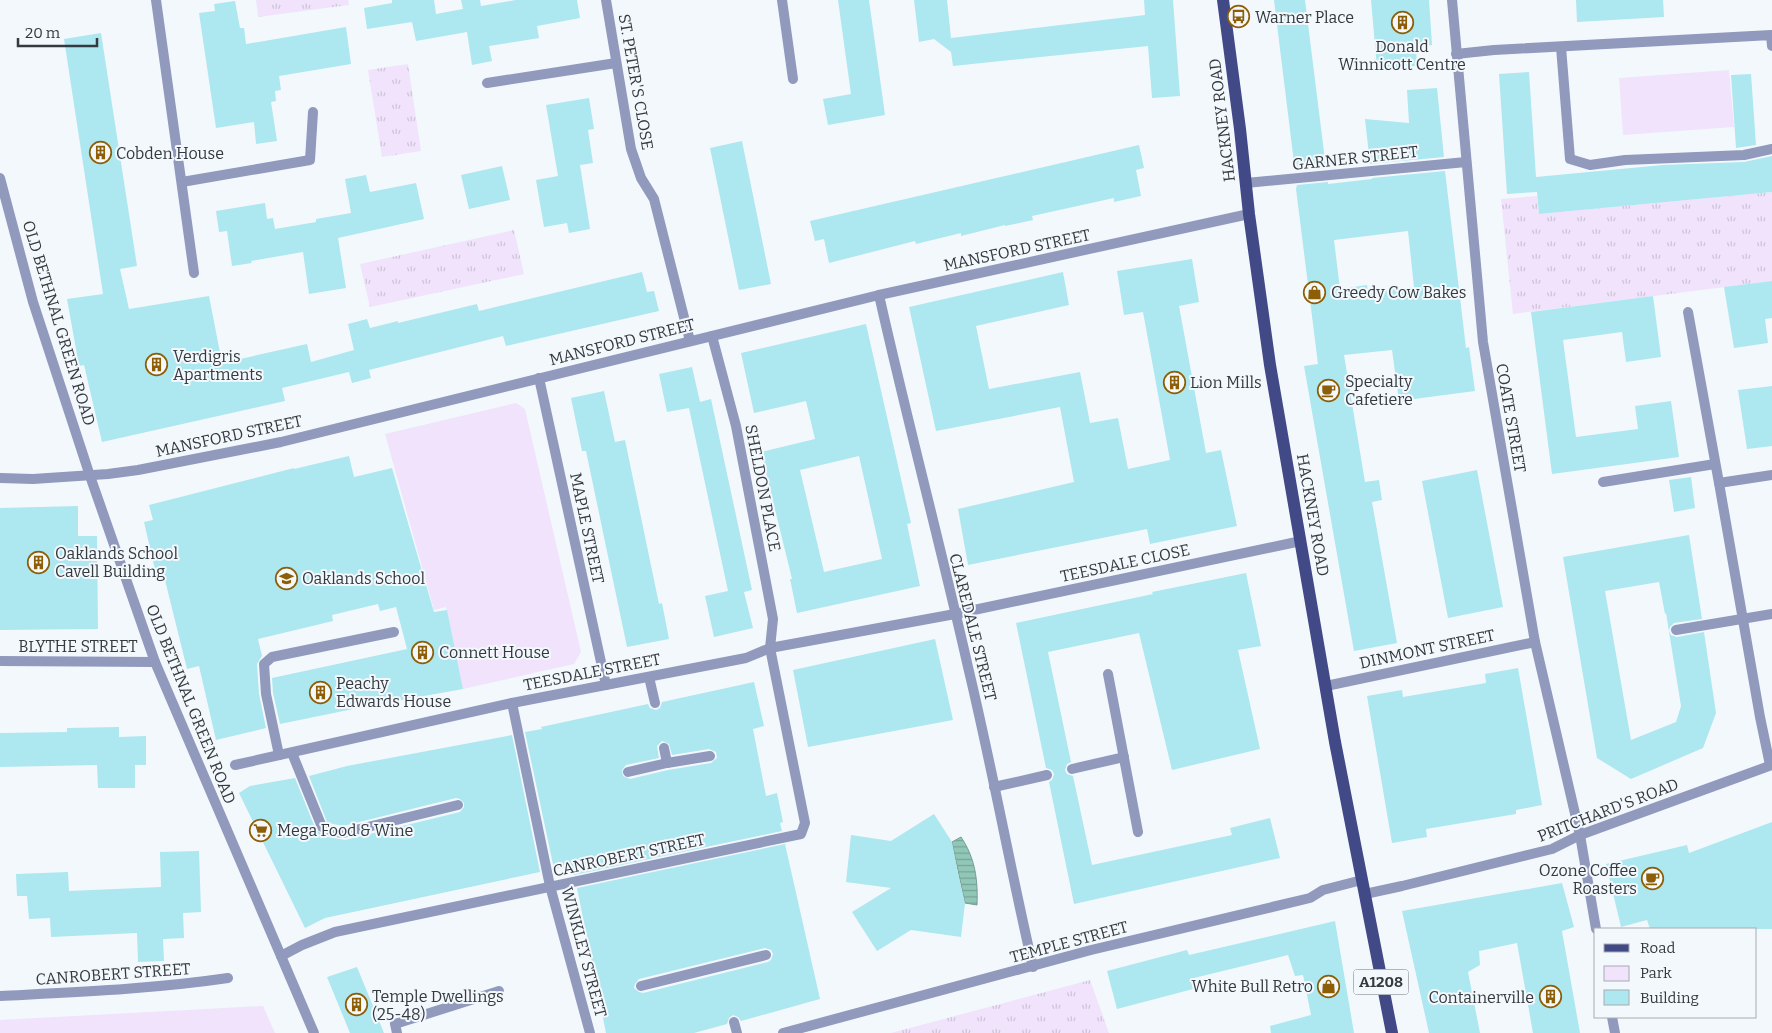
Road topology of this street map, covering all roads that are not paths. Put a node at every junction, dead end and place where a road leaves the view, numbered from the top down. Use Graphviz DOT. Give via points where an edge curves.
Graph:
graph roads {
  1 [pos="156,0"];
  2 [pos="606,0"];
  3 [pos="782,0"];
  4 [pos="1223,0"];
  5 [pos="1452,0"];
  6 [pos="1772,34"];
  7 [pos="1772,46"];
  8 [pos="1561,47"];
  9 [pos="1456,54"];
  10 [pos="616,63"];
  11 [pos="793,79"];
  12 [pos="486,83"];
  13 [pos="312,112"];
  14 [pos="1772,149"];
  15 [pos="1466,162"];
  16 [pos="0,178"];
  17 [pos="182,182"];
  18 [pos="1246,183"];
  19 [pos="1249,214"];
  20 [pos="194,273"];
  21 [pos="879,295"];
  22 [pos="1688,312"];
  23 [pos="712,336"];
  24 [pos="690,341"];
  25 [pos="539,378"];
  26 [pos="1715,464"];
  27 [pos="1772,475"];
  28 [pos="90,476"];
  29 [pos="0,478"];
  30 [pos="1603,482"];
  31 [pos="1719,483"];
  32 [pos="1301,541"];
  33 [pos="955,614"];
  34 [pos="1772,614"];
  35 [pos="1743,619"];
  36 [pos="1676,630"];
  37 [pos="394,632"];
  38 [pos="1535,642"];
  39 [pos="770,648"];
  40 [pos="0,661"];
  41 [pos="155,662"];
  42 [pos="1108,674"];
  43 [pos="649,677"];
  44 [pos="606,684"];
  45 [pos="1326,686"];
  46 [pos="512,703"];
  47 [pos="655,703"];
  48 [pos="664,748"];
  49 [pos="292,753"];
  50 [pos="279,755"];
  51 [pos="710,756"];
  52 [pos="1124,757"];
  53 [pos="668,763"];
  54 [pos="235,764"];
  55 [pos="1771,765"];
  56 [pos="1072,769"];
  57 [pos="628,772"];
  58 [pos="1047,775"];
  59 [pos="994,787"];
  60 [pos="458,805"];
  61 [pos="1138,832"];
  62 [pos="1580,835"];
  63 [pos="1362,880"];
  64 [pos="550,886"];
  65 [pos="1365,894"];
  66 [pos="1596,928"];
  67 [pos="766,955"];
  68 [pos="281,956"];
  69 [pos="1033,967"];
  70 [pos="228,978"];
  71 [pos="641,986"];
  72 [pos="499,991"];
  73 [pos="0,996"];
  74 [pos="1612,1018"];
  75 [pos="734,1022"];
  76 [pos="314,1033"];
  77 [pos="398,1033"];
  78 [pos="590,1033"];
  79 [pos="737,1033"];
  80 [pos="784,1033"];
  81 [pos="1392,1033"];
  82 [pos="1615,1033"];
  1 -- 17 [label="street"];
  2 -- 10 [label="street, ST. PETER'S CLOSE"];
  3 -- 11 [label="street"];
  4 -- 18 [label="main road, HACKNEY ROAD / A1208"];
  5 -- 9 [label="street, COATE STREET"];
  6 -- 7 [label="street"];
  6 -- 8 [label="street"];
  8 -- 9 [label="street"];
  8 -- 14 [label="street" via="1570,160 1590,164 1744,155"];
  9 -- 15 [label="street, COATE STREET"];
  10 -- 12 [label="street"];
  10 -- 24 [label="street, ST. PETER'S CLOSE" via="631,149 654,199"];
  13 -- 17 [label="street" via="310,160"];
  15 -- 18 [label="street, GARNER STREET"];
  15 -- 38 [label="street, COATE STREET" via="1483,342"];
  16 -- 28 [label="street, OLD BETHNAL GREEN ROAD" via="33,302"];
  17 -- 20 [label="street"];
  18 -- 19 [label="main road, HACKNEY ROAD / A1208"];
  19 -- 21 [label="street, MANSFORD STREET"];
  19 -- 32 [label="main road, HACKNEY ROAD / A1208" via="1270,365"];
  21 -- 23 [label="street, MANSFORD STREET"];
  21 -- 33 [label="street, CLAREDALE STREET"];
  22 -- 26 [label="street"];
  23 -- 24 [label="street, MANSFORD STREET"];
  23 -- 39 [label="street, SHELDON PLACE" via="736,426 773,619"];
  24 -- 25 [label="street, MANSFORD STREET"];
  25 -- 28 [label="street, MANSFORD STREET" via="282,442"];
  25 -- 44 [label="street, MAPLE STREET"];
  26 -- 30 [label="street"];
  26 -- 31 [label="street"];
  27 -- 31 [label="street"];
  28 -- 29 [label="street, MANSFORD STREET"];
  28 -- 41 [label="street, OLD BETHNAL GREEN ROAD"];
  31 -- 35 [label="street"];
  32 -- 33 [label="street, TEESDALE CLOSE"];
  32 -- 45 [label="main road, HACKNEY ROAD / A1208"];
  33 -- 39 [label="street, TEESDALE STREET"];
  33 -- 59 [label="street, CLAREDALE STREET"];
  34 -- 35 [label="street"];
  35 -- 36 [label="street"];
  35 -- 55 [label="street"];
  37 -- 50 [label="street" via="272,657 264,664 266,694"];
  38 -- 45 [label="street, DINMONT STREET"];
  38 -- 62 [label="street, COATE STREET"];
  39 -- 43 [label="street, TEESDALE STREET" via="746,658"];
  39 -- 64 [label="street, CANROBERT STREET" via="805,823 801,834"];
  40 -- 41 [label="street, BLYTHE STREET"];
  41 -- 68 [label="street, OLD BETHNAL GREEN ROAD"];
  42 -- 52 [label="street"];
  43 -- 44 [label="street, TEESDALE STREET"];
  43 -- 47 [label="street"];
  44 -- 46 [label="street, TEESDALE STREET"];
  45 -- 63 [label="main road, HACKNEY ROAD / A1208"];
  46 -- 49 [label="street, TEESDALE STREET"];
  46 -- 64 [label="street, WINKLEY STREET"];
  48 -- 53 [label="street"];
  49 -- 50 [label="street, TEESDALE STREET"];
  49 -- 60 [label="street" via="322,827 331,831 343,833"];
  50 -- 54 [label="street, TEESDALE STREET"];
  51 -- 53 [label="street"];
  52 -- 56 [label="street"];
  52 -- 61 [label="street"];
  53 -- 57 [label="street"];
  55 -- 62 [label="street, PRITCHARD'S ROAD"];
  58 -- 59 [label="street"];
  59 -- 69 [label="street, CLAREDALE STREET"];
  62 -- 65 [label="street, PRITCHARD'S ROAD" via="1552,850"];
  62 -- 66 [label="street, COATE STREET"];
  63 -- 65 [label="main road, HACKNEY ROAD / A1208"];
  63 -- 69 [label="street, TEMPLE STREET" via="1323,890 1310,898"];
  64 -- 68 [label="street, CANROBERT STREET" via="335,932"];
  64 -- 78 [label="street, WINKLEY STREET"];
  65 -- 81 [label="main road, HACKNEY ROAD / A1208"];
  67 -- 71 [label="street"];
  68 -- 76 [label="street, OLD BETHNAL GREEN ROAD"];
  69 -- 80 [label="street, TEMPLE STREET"];
  70 -- 73 [label="street, CANROBERT STREET" via="122,990"];
  72 -- 77 [label="street" via="395,1024"];
  74 -- 82 [label="street"];
  75 -- 79 [label="street"];
}
